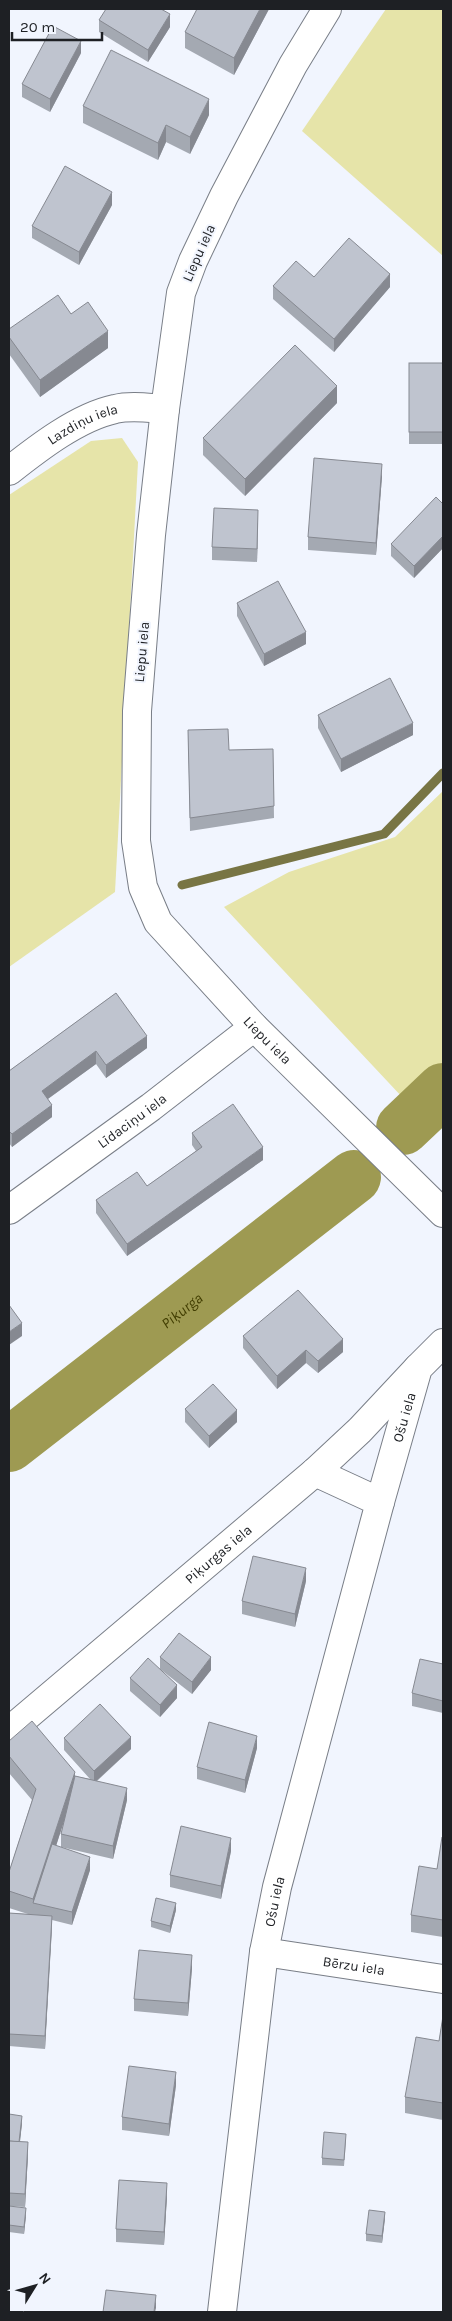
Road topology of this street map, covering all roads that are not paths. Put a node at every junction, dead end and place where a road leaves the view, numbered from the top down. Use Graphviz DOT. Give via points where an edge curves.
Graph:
graph roads {
  1 [pos="327,9"];
  2 [pos="165,409"];
  3 [pos="9,471"];
  4 [pos="254,1027"];
  5 [pos="9,1210"];
  6 [pos="443,1213"];
  7 [pos="443,1343"];
  8 [pos="418,1368"];
  9 [pos="315,1472"];
  10 [pos="380,1502"];
  11 [pos="9,1731"];
  12 [pos="264,1952"];
  13 [pos="443,1979"];
  14 [pos="222,2312"];
  1 -- 2 [label="street, Liepu iela" via="293,65 193,261 181,293"];
  2 -- 3 [label="street, Lazdiņu iela" via="116,408 95,415 37,448"];
  2 -- 4 [label="street, Liepu iela" via="137,711 136,841 143,886 158,922"];
  4 -- 5 [label="street, Līdaciņu iela"];
  4 -- 6 [label="street, Liepu iela"];
  7 -- 8 [label="street, Ošu iela"];
  8 -- 9 [label="street, Piķurgas iela"];
  8 -- 10 [label="street, Ošu iela"];
  9 -- 10 [label="street"];
  9 -- 11 [label="street, Piķurgas iela"];
  10 -- 12 [label="street, Ošu iela" via="277,1887"];
  12 -- 13 [label="street, Bērzu iela"];
  12 -- 14 [label="street, Ošu iela"];
}
